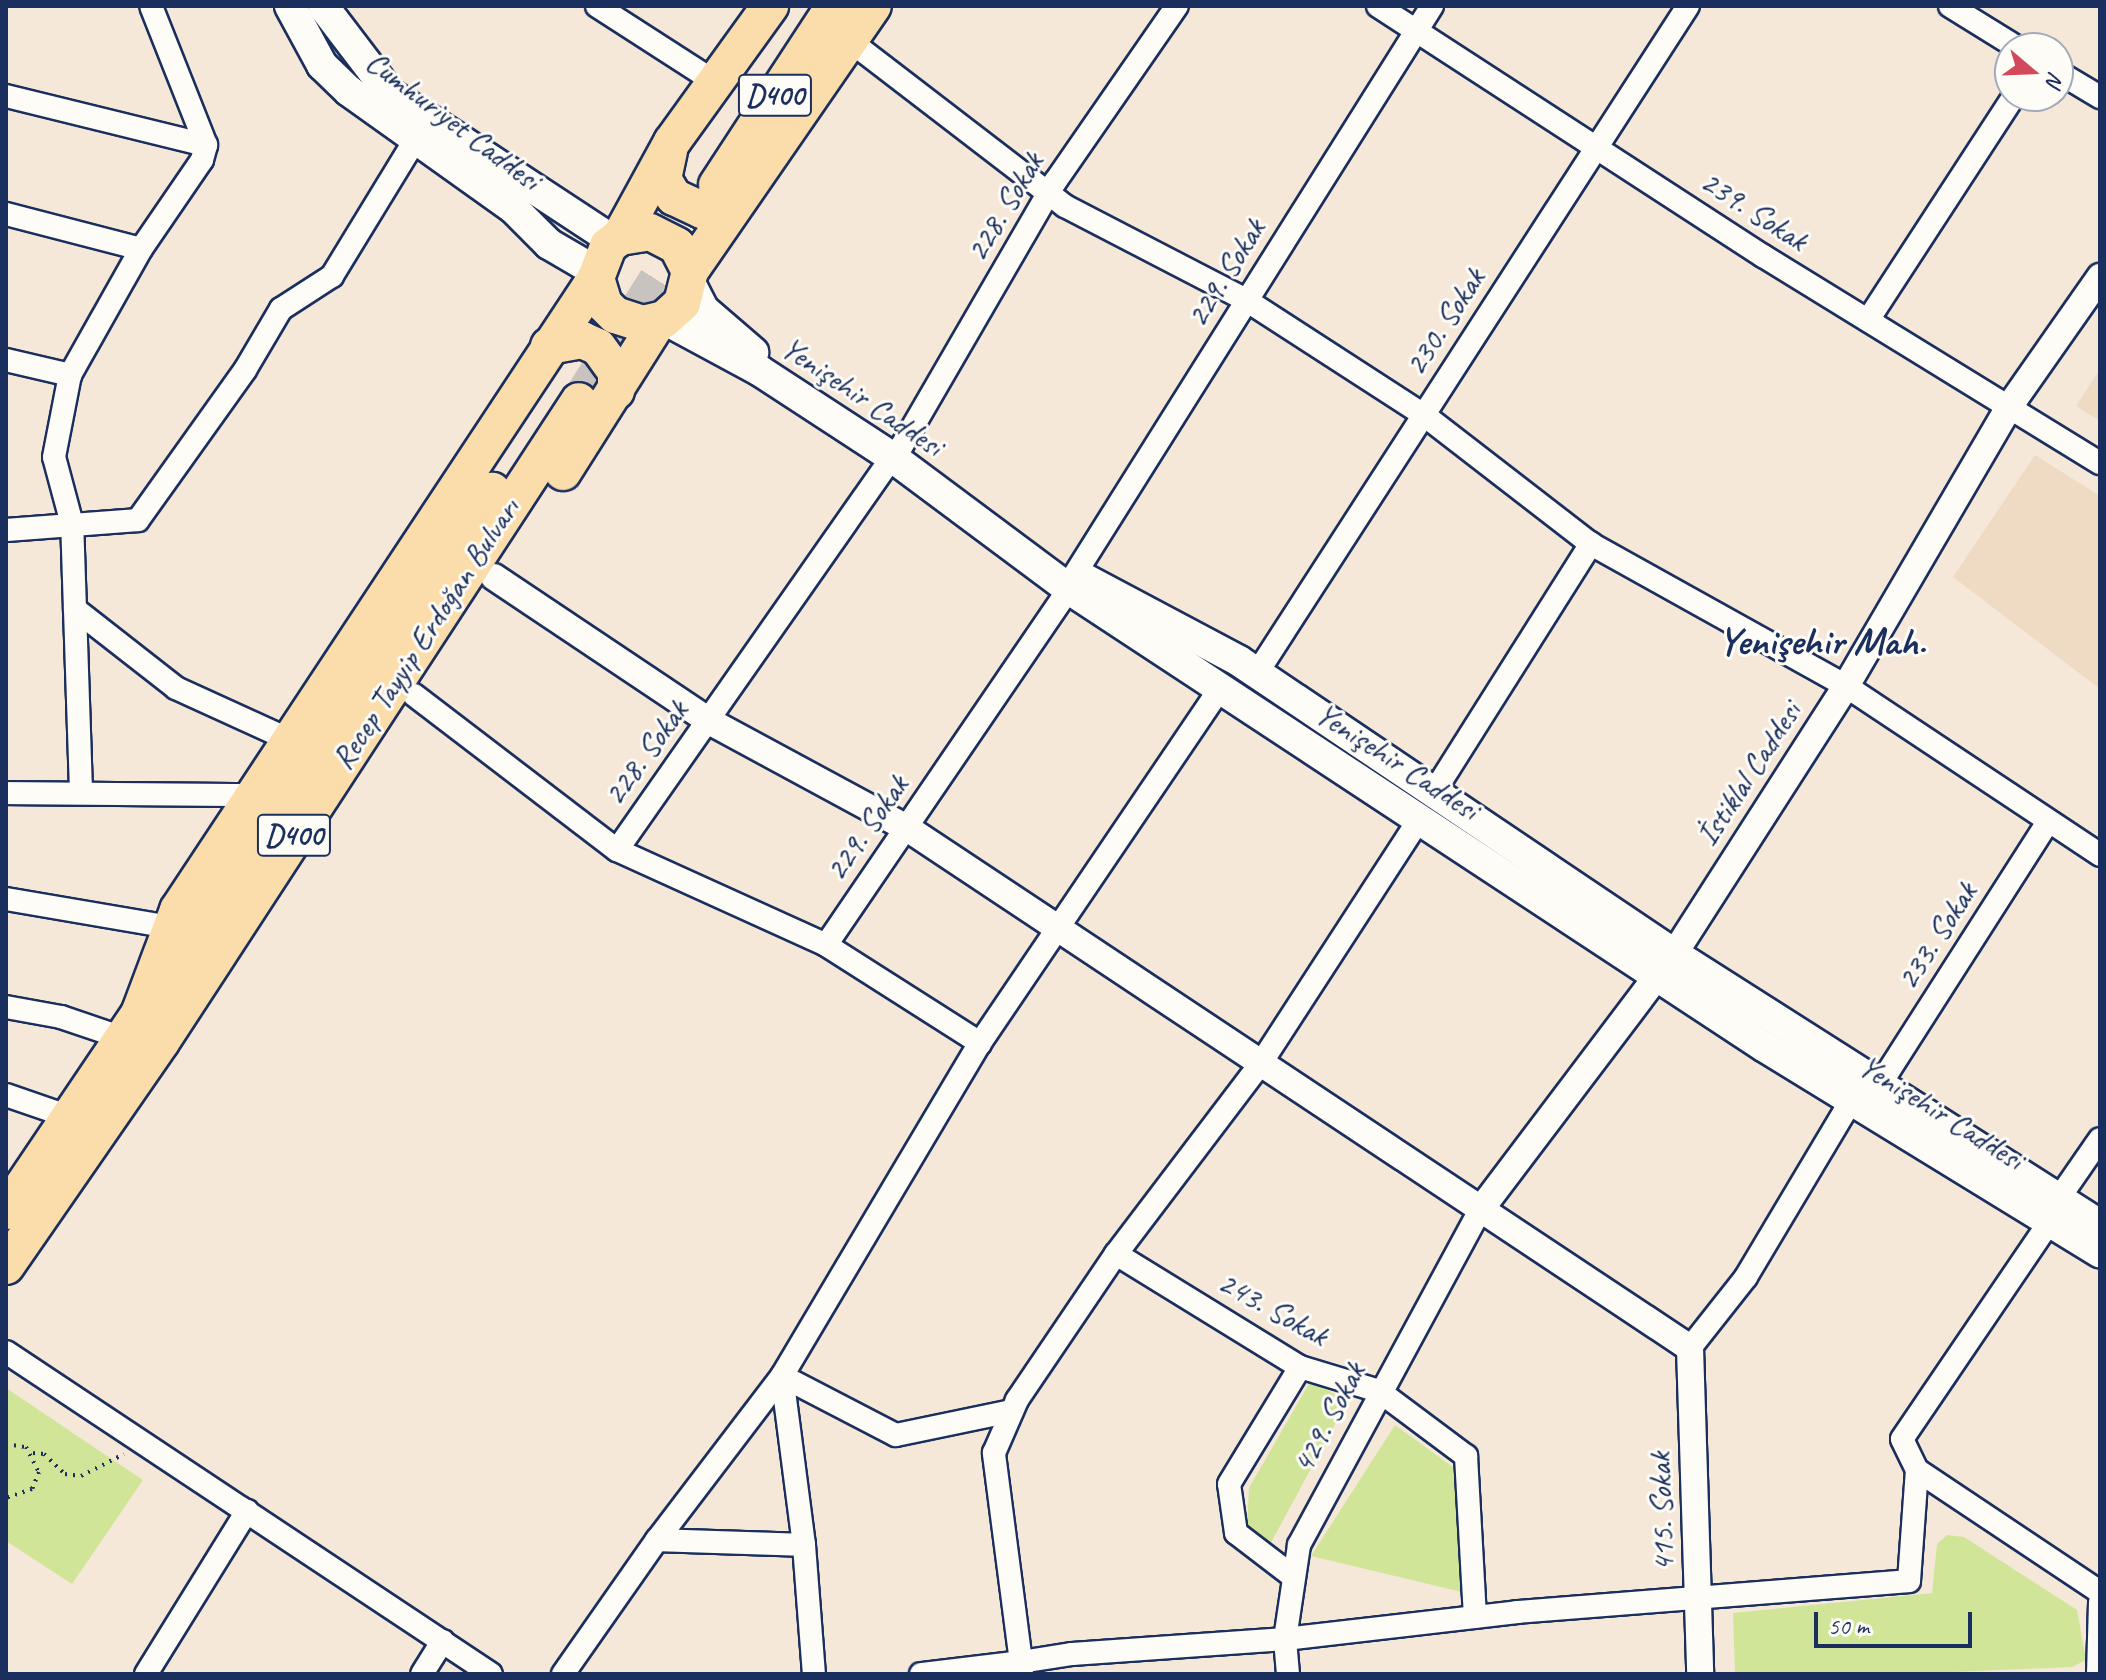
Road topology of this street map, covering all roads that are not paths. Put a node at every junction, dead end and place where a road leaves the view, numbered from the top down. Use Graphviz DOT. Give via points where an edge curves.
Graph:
graph roads {
  1 [pos="151,6"];
  2 [pos="290,6"];
  3 [pos="323,6"];
  4 [pos="597,6"];
  5 [pos="770,6"];
  6 [pos="809,6"];
  7 [pos="834,6"];
  8 [pos="873,6"];
  9 [pos="1177,6"];
  10 [pos="1378,6"];
  11 [pos="1432,6"];
  12 [pos="1688,6"];
  13 [pos="1950,6"];
  14 [pos="1416,30"];
  15 [pos="1994,33"];
  16 [pos="850,41"];
  17 [pos="715,82"];
  18 [pos="2074,82"];
  19 [pos="6,96"];
  20 [pos="2100,97"];
  21 [pos="2004,112"];
  22 [pos="415,140"];
  23 [pos="672,142"];
  24 [pos="206,145"];
  25 [pos="1597,146"];
  26 [pos="716,189"];
  27 [pos="1049,193"];
  28 [pos="6,214"];
  29 [pos="141,249"];
  30 [pos="607,257"];
  31 [pos="689,276"];
  32 [pos="2100,277"];
  33 [pos="1246,300"];
  34 [pos="661,320"];
  35 [pos="1868,320"];
  36 [pos="549,346"];
  37 [pos="6,360"];
  38 [pos="70,375"];
  39 [pos="616,391"];
  40 [pos="569,397"];
  41 [pos="2009,407"];
  42 [pos="1424,415"];
  43 [pos="896,453"];
  44 [pos="2100,463"];
  45 [pos="72,524"];
  46 [pos="6,530"];
  47 [pos="1591,544"];
  48 [pos="494,577"];
  49 [pos="1072,582"];
  50 [pos="75,609"];
  51 [pos="1257,673"];
  52 [pos="1846,686"];
  53 [pos="1220,689"];
  54 [pos="414,695"];
  55 [pos="709,721"];
  56 [pos="290,740"];
  57 [pos="81,791"];
  58 [pos="1434,792"];
  59 [pos="6,793"];
  60 [pos="253,795"];
  61 [pos="1419,820"];
  62 [pos="2048,822"];
  63 [pos="907,828"];
  64 [pos="617,850"];
  65 [pos="2100,855"];
  66 [pos="6,899"];
  67 [pos="169,927"];
  68 [pos="1059,930"];
  69 [pos="826,945"];
  70 [pos="1665,964"];
  71 [pos="6,1007"];
  72 [pos="141,1031"];
  73 [pos="980,1043"];
  74 [pos="1261,1063"];
  75 [pos="1866,1093"];
  76 [pos="6,1095"];
  77 [pos="70,1117"];
  78 [pos="2100,1139"];
  79 [pos="16,1178"];
  80 [pos="1481,1209"];
  81 [pos="6,1211"];
  82 [pos="2053,1212"];
  83 [pos="2100,1225"];
  84 [pos="2100,1252"];
  85 [pos="1116,1254"];
  86 [pos="6,1266"];
  87 [pos="1690,1348"];
  88 [pos="6,1352"];
  89 [pos="1300,1367"];
  90 [pos="782,1376"];
  91 [pos="1379,1391"];
  92 [pos="1012,1411"];
  93 [pos="1917,1470"];
  94 [pos="247,1511"];
  95 [pos="657,1540"];
  96 [pos="804,1545"];
  97 [pos="1291,1575"];
  98 [pos="2100,1592"];
  99 [pos="1699,1598"];
  100 [pos="2100,1602"];
  101 [pos="1475,1617"];
  102 [pos="1285,1639"];
  103 [pos="443,1641"];
  104 [pos="1022,1668"];
  105 [pos="146,1674"];
  106 [pos="422,1674"];
  107 [pos="491,1674"];
  108 [pos="563,1674"];
  109 [pos="814,1674"];
  110 [pos="921,1674"];
  111 [pos="1288,1674"];
  112 [pos="1700,1674"];
  113 [pos="2098,1674"];
  1 -- 24 [label="street"];
  2 -- 22 [label="main road, Cumhuriyet Caddesi" via="322,65"];
  3 -- 30 [label="main road, Cumhuriyet Caddesi" via="390,94"];
  4 -- 17 [label="street"];
  5 -- 17 [label="highway"];
  6 -- 26 [label="highway, D400"];
  7 -- 26 [label="highway, D400"];
  8 -- 16 [label="highway"];
  9 -- 27 [label="street, 228. Sokak"];
  10 -- 14 [label="street, 239. Sokak"];
  11 -- 14 [label="street, 229. Sokak"];
  12 -- 25 [label="street, 230. Sokak"];
  13 -- 15 [label="street"];
  14 -- 25 [label="street, 239. Sokak"];
  14 -- 33 [label="street, 229. Sokak"];
  16 -- 26 [label="highway"];
  16 -- 27 [label="street"];
  17 -- 23 [label="highway"];
  18 -- 20 [label="street"];
  19 -- 24 [label="street"];
  21 -- 35 [label="street"];
  22 -- 30 [label="main road, Cumhuriyet Caddesi" via="513,208 549,244"];
  22 -- 45 [label="street" via="332,276 281,309 155,502 138,520"];
  23 -- 26 [label="highway" via="663,179 674,197 702,210"];
  23 -- 30 [label="highway"];
  24 -- 29 [label="street" via="202,160"];
  25 -- 35 [label="street, 239. Sokak"];
  25 -- 42 [label="street, 230. Sokak"];
  26 -- 31 [label="highway"];
  27 -- 33 [label="street"];
  27 -- 43 [label="street, 228. Sokak"];
  28 -- 29 [label="street"];
  29 -- 38 [label="street"];
  30 -- 31 [label="highway" via="650,232 677,246"];
  30 -- 34 [label="highway" via="604,304 628,322"];
  30 -- 36 [label="highway"];
  31 -- 34 [label="highway" via="682,303"];
  31 -- 43 [label="main road, Yenişehir Caddesi" via="704,310 761,359"];
  32 -- 41 [label="street, İstiklal Caddesi"];
  33 -- 42 [label="street"];
  33 -- 49 [label="street, 229. Sokak"];
  34 -- 39 [label="highway"];
  34 -- 43 [label="main road, Yenişehir Caddesi" via="760,371"];
  35 -- 41 [label="street, 239. Sokak"];
  36 -- 39 [label="highway" via="582,340 598,347 616,372"];
  36 -- 56 [label="highway"];
  37 -- 38 [label="street"];
  38 -- 45 [label="street" via="54,457"];
  39 -- 48 [label="highway"];
  40 -- 72 [label="highway, Recep Tayyip Erdoğan Bulvarı / D400"];
  41 -- 44 [label="street, 239. Sokak"];
  41 -- 52 [label="street, İstiklal Caddesi"];
  42 -- 47 [label="street"];
  42 -- 51 [label="street, 230. Sokak"];
  43 -- 49 [label="main road, Yenişehir Caddesi"];
  43 -- 55 [label="street, 228. Sokak"];
  45 -- 46 [label="street"];
  45 -- 50 [label="street"];
  47 -- 52 [label="street"];
  47 -- 58 [label="street"];
  48 -- 54 [label="highway"];
  48 -- 55 [label="street"];
  49 -- 51 [label="main road, Yenişehir Caddesi"];
  49 -- 53 [label="main road, Yenişehir Caddesi"];
  49 -- 63 [label="street, 229. Sokak"];
  50 -- 56 [label="street" via="176,688"];
  50 -- 57 [label="street"];
  51 -- 58 [label="main road, Yenişehir Caddesi"];
  52 -- 62 [label="street"];
  52 -- 70 [label="street, İstiklal Caddesi"];
  53 -- 61 [label="main road, Yenişehir Caddesi"];
  53 -- 68 [label="street"];
  54 -- 64 [label="street"];
  54 -- 72 [label="highway" via="336,810"];
  55 -- 63 [label="street"];
  55 -- 64 [label="street, 228. Sokak"];
  56 -- 60 [label="highway"];
  57 -- 59 [label="street"];
  57 -- 60 [label="street"];
  58 -- 70 [label="main road, Yenişehir Caddesi"];
  60 -- 67 [label="highway"];
  61 -- 70 [label="main road, Yenişehir Caddesi"];
  61 -- 74 [label="street"];
  62 -- 65 [label="street"];
  62 -- 75 [label="street, 233. Sokak"];
  63 -- 68 [label="street"];
  63 -- 69 [label="street, 229. Sokak"];
  64 -- 69 [label="street"];
  66 -- 67 [label="street"];
  67 -- 72 [label="highway"];
  68 -- 73 [label="street"];
  68 -- 74 [label="street"];
  69 -- 73 [label="street"];
  70 -- 75 [label="main road, Yenişehir Caddesi"];
  70 -- 80 [label="street, İstiklal Caddesi"];
  71 -- 72 [label="street"];
  72 -- 77 [label="highway, Recep Tayyip Erdoğan Bulvarı / D400"];
  72 -- 86 [label="highway, Recep Tayyip Erdoğan Bulvarı / D400"];
  73 -- 90 [label="street"];
  74 -- 80 [label="street"];
  74 -- 85 [label="street"];
  75 -- 82 [label="main road, Yenişehir Caddesi"];
  75 -- 87 [label="street, 233. Sokak" via="1746,1277"];
  76 -- 77 [label="street"];
  77 -- 79 [label="highway, Recep Tayyip Erdoğan Bulvarı / D400"];
  78 -- 82 [label="street"];
  79 -- 81 [label="highway, Recep Tayyip Erdoğan Bulvarı / D400"];
  80 -- 87 [label="street"];
  80 -- 91 [label="street, 429. Sokak"];
  82 -- 83 [label="main road, Yenişehir Caddesi"];
  82 -- 84 [label="main road, Yenişehir Caddesi"];
  82 -- 93 [label="street" via="1902,1439"];
  85 -- 89 [label="street, 243. Sokak"];
  85 -- 92 [label="street"];
  87 -- 99 [label="street, 415. Sokak"];
  88 -- 94 [label="street"];
  89 -- 91 [label="street, 243. Sokak"];
  89 -- 97 [label="street" via="1229,1484 1236,1533"];
  90 -- 92 [label="street" via="896,1435"];
  90 -- 95 [label="street"];
  90 -- 96 [label="street"];
  91 -- 97 [label="street, 429. Sokak" via="1299,1545"];
  91 -- 101 [label="street, 243. Sokak" via="1466,1456"];
  92 -- 104 [label="street" via="994,1453"];
  93 -- 98 [label="street"];
  93 -- 99 [label="street" via="1909,1581"];
  94 -- 103 [label="street"];
  94 -- 105 [label="street"];
  95 -- 96 [label="street"];
  95 -- 108 [label="street"];
  96 -- 109 [label="street"];
  97 -- 102 [label="street, 429. Sokak"];
  99 -- 101 [label="street"];
  99 -- 112 [label="street, 415. Sokak"];
  100 -- 113 [label="street"];
  101 -- 102 [label="street"];
  102 -- 104 [label="street"];
  102 -- 111 [label="street, 429. Sokak"];
  103 -- 106 [label="street"];
  103 -- 107 [label="street"];
  104 -- 110 [label="street"];
}
